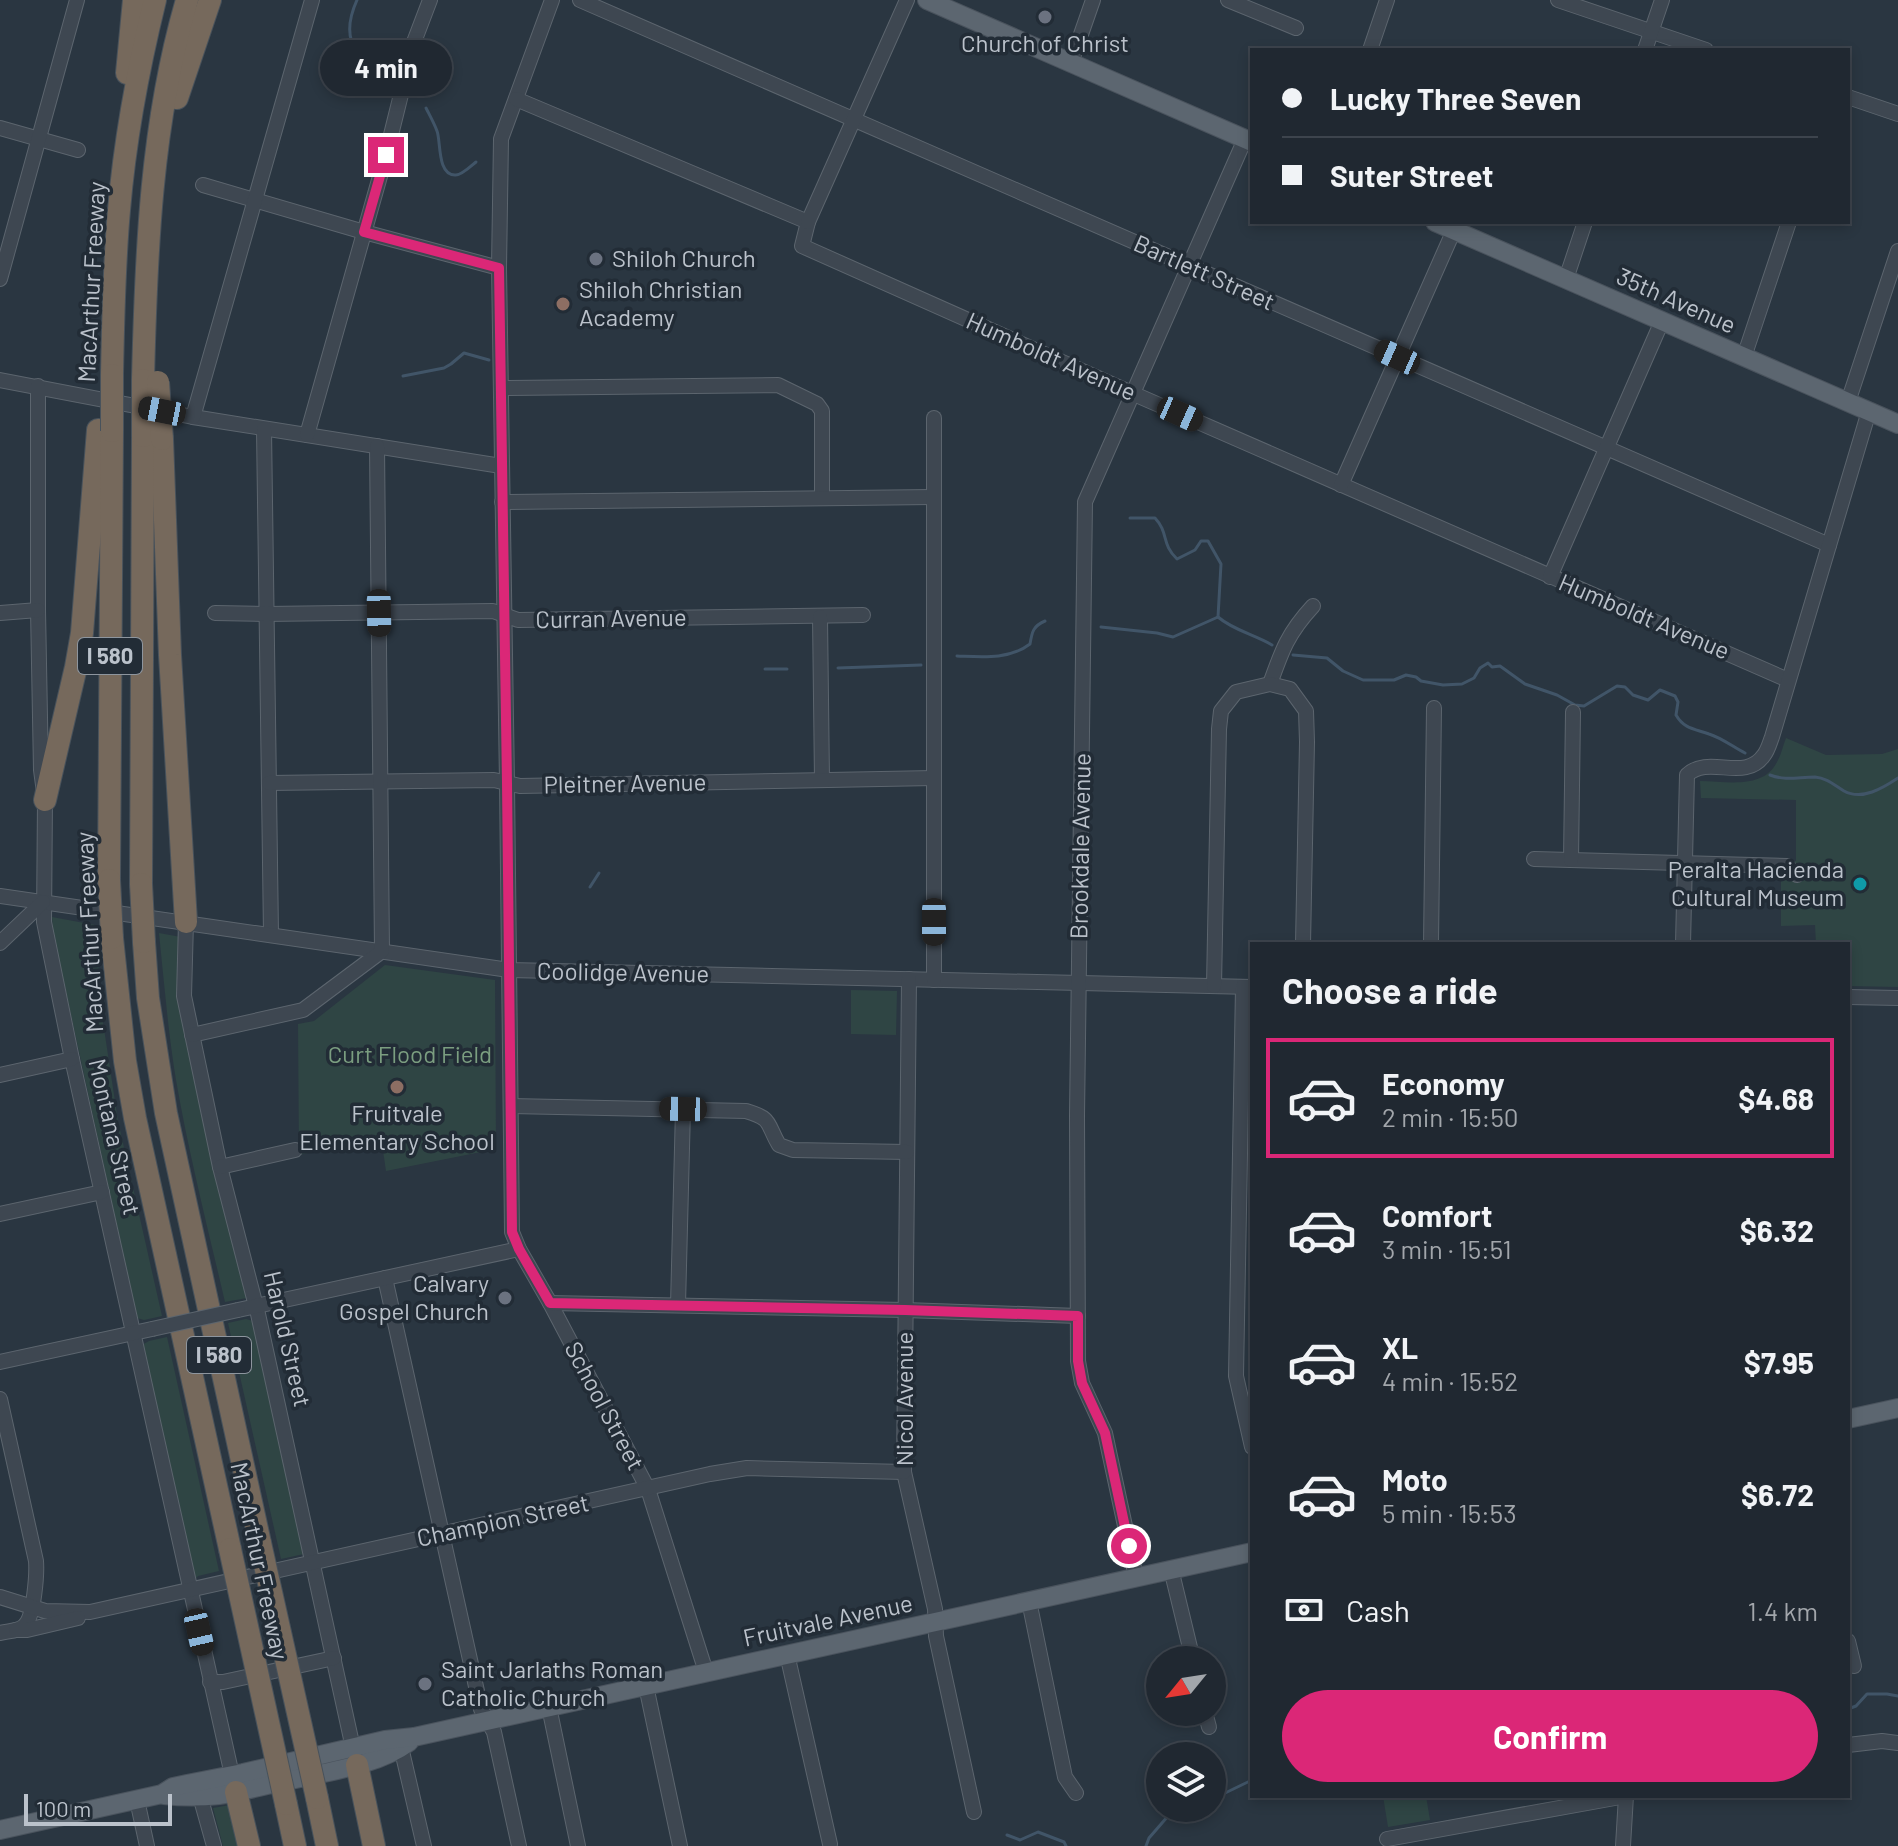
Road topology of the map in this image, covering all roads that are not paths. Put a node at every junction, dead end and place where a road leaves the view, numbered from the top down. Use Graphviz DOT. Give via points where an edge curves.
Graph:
graph roads {
  1 [pos="77,0"];
  2 [pos="134,0"];
  3 [pos="155,0"];
  4 [pos="187,0"];
  5 [pos="210,0"];
  6 [pos="312,0"];
  7 [pos="430,0"];
  8 [pos="552,0"];
  9 [pos="580,0"];
  10 [pos="907,0"];
  11 [pos="927,0"];
  12 [pos="1093,0"];
  13 [pos="1228,0"];
  14 [pos="1387,0"];
  15 [pos="1558,0"];
  16 [pos="1662,0"];
  17 [pos="1296,28"];
  18 [pos="1651,32"];
  19 [pos="1371,48"];
  20 [pos="1646,48"];
  21 [pos="1700,48"];
  22 [pos="1071,63"];
  23 [pos="1850,98"];
  24 [pos="516,99"];
  25 [pos="1898,114"];
  26 [pos="853,119"];
  27 [pos="0,128"];
  28 [pos="37,139"];
  29 [pos="1248,140"];
  30 [pos="78,150"];
  31 [pos="125,154"];
  32 [pos="156,159"];
  33 [pos="203,185"];
  34 [pos="255,200"];
  35 [pos="808,222"];
  36 [pos="1440,224"];
  37 [pos="1584,224"];
  38 [pos="1788,224"];
  39 [pos="1454,230"];
  40 [pos="364,232"];
  41 [pos="1898,251"];
  42 [pos="1189,266"];
  43 [pos="499,268"];
  44 [pos="0,279"];
  45 [pos="1566,279"];
  46 [pos="1662,321"];
  47 [pos="1397,357"];
  48 [pos="1744,357"];
  49 [pos="0,380"];
  50 [pos="38,386"];
  51 [pos="501,388"];
  52 [pos="1134,394"];
  53 [pos="1848,402"];
  54 [pos="1869,411"];
  55 [pos="193,417"];
  56 [pos="934,418"];
  57 [pos="1898,424"];
  58 [pos="264,429"];
  59 [pos="105,430"];
  60 [pos="307,435"];
  61 [pos="152,438"];
  62 [pos="377,446"];
  63 [pos="1606,448"];
  64 [pos="501,466"];
  65 [pos="1341,485"];
  66 [pos="822,497"];
  67 [pos="933,497"];
  68 [pos="502,502"];
  69 [pos="1829,545"];
  70 [pos="1550,577"];
  71 [pos="1313,606"];
  72 [pos="38,610"];
  73 [pos="0,613"];
  74 [pos="215,613"];
  75 [pos="379,613"];
  76 [pos="266,614"];
  77 [pos="863,615"];
  78 [pos="505,616"];
  79 [pos="820,617"];
  80 [pos="1788,680"];
  81 [pos="1270,684"];
  82 [pos="1434,708"];
  83 [pos="1573,712"];
  84 [pos="934,778"];
  85 [pos="822,780"];
  86 [pos="380,781"];
  87 [pos="269,783"];
  88 [pos="507,783"];
  89 [pos="45,800"];
  90 [pos="1534,859"];
  91 [pos="1571,860"];
  92 [pos="1686,865"];
  93 [pos="1797,875"];
  94 [pos="0,896"];
  95 [pos="43,902"];
  96 [pos="186,922"];
  97 [pos="271,934"];
  98 [pos="1303,942"];
  99 [pos="1431,942"];
  100 [pos="1683,942"];
  101 [pos="0,943"];
  102 [pos="382,951"];
  103 [pos="509,970"];
  104 [pos="909,979"];
  105 [pos="934,980"];
  106 [pos="1079,983"];
  107 [pos="1214,986"];
  108 [pos="1247,987"];
  109 [pos="1850,997"];
  110 [pos="1898,998"];
  111 [pos="192,1035"];
  112 [pos="72,1059"];
  113 [pos="0,1075"];
  114 [pos="1246,1104"];
  115 [pos="511,1106"];
  116 [pos="683,1109"];
  117 [pos="295,1150"];
  118 [pos="907,1152"];
  119 [pos="220,1167"];
  120 [pos="102,1192"];
  121 [pos="0,1214"];
  122 [pos="1246,1226"];
  123 [pos="519,1249"];
  124 [pos="385,1278"];
  125 [pos="550,1303"];
  126 [pos="678,1305"];
  127 [pos="256,1306"];
  128 [pos="905,1310"];
  129 [pos="1078,1316"];
  130 [pos="133,1333"];
  131 [pos="0,1362"];
  132 [pos="0,1399"];
  133 [pos="1898,1408"];
  134 [pos="1850,1419"];
  135 [pos="1250,1438"];
  136 [pos="904,1472"];
  137 [pos="648,1489"];
  138 [pos="443,1534"];
  139 [pos="1250,1552"];
  140 [pos="313,1563"];
  141 [pos="1171,1569"];
  142 [pos="1136,1577"];
  143 [pos="190,1591"];
  144 [pos="0,1597"];
  145 [pos="1029,1601"];
  146 [pos="31,1608"];
  147 [pos="107,1609"];
  148 [pos="936,1621"];
  149 [pos="16,1629"];
  150 [pos="0,1633"];
  151 [pos="1190,1646"];
  152 [pos="1850,1649"];
  153 [pos="787,1654"];
  154 [pos="334,1658"];
  155 [pos="1854,1666"];
  156 [pos="706,1672"];
  157 [pos="210,1682"];
  158 [pos="646,1686"];
  159 [pos="549,1707"];
  160 [pos="487,1721"];
  161 [pos="408,1742"];
  162 [pos="1898,1743"];
  163 [pos="1850,1745"];
  164 [pos="355,1756"];
  165 [pos="211,1779"];
  166 [pos="234,1784"];
  167 [pos="1076,1793"];
  168 [pos="162,1794"];
  169 [pos="200,1796"];
  170 [pos="1615,1798"];
  171 [pos="1626,1798"];
  172 [pos="137,1800"];
  173 [pos="974,1812"];
  174 [pos="0,1830"];
  175 [pos="1387,1839"];
  176 [pos="830,1844"];
  177 [pos="147,1846"];
  178 [pos="214,1846"];
  179 [pos="249,1846"];
  180 [pos="295,1846"];
  181 [pos="327,1846"];
  182 [pos="374,1846"];
  183 [pos="424,1846"];
  184 [pos="519,1846"];
  185 [pos="578,1846"];
  186 [pos="680,1846"];
  187 [pos="1623,1846"];
  1 -- 28 [label="street"];
  2 -- 31 [label="highway"];
  3 -- 31 [label="highway, MacArthur Freeway"];
  4 -- 32 [label="highway"];
  5 -- 32 [label="highway"];
  6 -- 34 [label="street"];
  7 -- 40 [label="street"];
  8 -- 24 [label="street, School Street"];
  9 -- 26 [label="street, Bartlett Street"];
  10 -- 26 [label="street"];
  11 -- 22 [label="main road"];
  12 -- 22 [label="street"];
  13 -- 17 [label="street"];
  14 -- 19 [label="street"];
  15 -- 18 [label="street"];
  16 -- 18 [label="street"];
  18 -- 20 [label="street"];
  18 -- 21 [label="street"];
  22 -- 29 [label="main road"];
  23 -- 25 [label="street"];
  24 -- 35 [label="street"];
  24 -- 43 [label="street, School Street" via="501,139"];
  26 -- 35 [label="street"];
  26 -- 42 [label="street, Bartlett Street"];
  27 -- 28 [label="street"];
  28 -- 30 [label="street"];
  28 -- 44 [label="street"];
  29 -- 42 [label="street, Brookdale Avenue"];
  31 -- 59 [label="highway, MacArthur Freeway" via="106,328"];
  32 -- 61 [label="highway, bridge" via="147,252"];
  33 -- 34 [label="street"];
  34 -- 40 [label="street"];
  34 -- 55 [label="street"];
  35 -- 52 [label="street, Humboldt Avenue" via="802,246"];
  36 -- 39 [label="main road, 35th Avenue"];
  37 -- 45 [label="street"];
  38 -- 48 [label="street"];
  39 -- 45 [label="main road, 35th Avenue"];
  39 -- 47 [label="street"];
  40 -- 43 [label="street"];
  40 -- 60 [label="street"];
  41 -- 53 [label="street"];
  42 -- 47 [label="street, Bartlett Street"];
  42 -- 52 [label="street, Brookdale Avenue"];
  43 -- 51 [label="street, School Street"];
  45 -- 46 [label="main road, 35th Avenue"];
  46 -- 48 [label="main road, 35th Avenue"];
  46 -- 63 [label="street"];
  47 -- 63 [label="street, Bartlett Street"];
  47 -- 65 [label="street"];
  48 -- 53 [label="main road, 35th Avenue"];
  49 -- 50 [label="street"];
  50 -- 55 [label="street"];
  50 -- 72 [label="street, Montana Street"];
  51 -- 64 [label="street, School Street"];
  51 -- 66 [label="street" via="778,385 822,411"];
  52 -- 65 [label="street, Humboldt Avenue"];
  52 -- 106 [label="street, Brookdale Avenue" via="1085,502"];
  53 -- 54 [label="main road, 35th Avenue"];
  54 -- 57 [label="main road, 35th Avenue"];
  54 -- 69 [label="street"];
  55 -- 58 [label="street"];
  56 -- 67 [label="street"];
  58 -- 60 [label="street"];
  58 -- 76 [label="street"];
  59 -- 89 [label="highway" via="82,633"];
  59 -- 180 [label="highway, MacArthur Freeway / I 580, bridge" via="109,880 125,1061"];
  60 -- 62 [label="street"];
  61 -- 96 [label="highway"];
  61 -- 181 [label="highway, MacArthur Freeway / I 580, bridge" via="141,884 148,998 166,1113"];
  62 -- 64 [label="street"];
  62 -- 75 [label="street"];
  63 -- 69 [label="street, Bartlett Street"];
  63 -- 70 [label="street"];
  64 -- 68 [label="street, School Street"];
  65 -- 70 [label="street, Humboldt Avenue"];
  66 -- 67 [label="street"];
  66 -- 68 [label="street"];
  67 -- 84 [label="street"];
  68 -- 78 [label="street, School Street"];
  69 -- 80 [label="street"];
  70 -- 80 [label="street, Humboldt Avenue"];
  71 -- 81 [label="street" via="1282,648"];
  72 -- 73 [label="street"];
  72 -- 89 [label="street, Montana Street"];
  74 -- 76 [label="street, Curran Avenue"];
  75 -- 76 [label="street, Curran Avenue"];
  75 -- 78 [label="street, Curran Avenue" via="493,611"];
  75 -- 86 [label="street"];
  76 -- 87 [label="street"];
  77 -- 79 [label="street, Curran Avenue"];
  78 -- 79 [label="street, Curran Avenue"];
  78 -- 88 [label="street, School Street"];
  79 -- 85 [label="street"];
  80 -- 92 [label="street" via="1772,737 1754,765 1702,766 1687,775"];
  81 -- 98 [label="street" via="1290,689 1306,711"];
  81 -- 107 [label="street" via="1236,692 1221,711"];
  82 -- 99 [label="street"];
  83 -- 91 [label="street"];
  84 -- 85 [label="street, Pleitner Avenue"];
  84 -- 105 [label="street"];
  85 -- 88 [label="street, Pleitner Avenue"];
  86 -- 87 [label="street, Pleitner Avenue"];
  86 -- 88 [label="street, Pleitner Avenue"];
  86 -- 102 [label="street"];
  87 -- 97 [label="street"];
  88 -- 103 [label="street, School Street"];
  89 -- 95 [label="street, Montana Street"];
  90 -- 91 [label="street"];
  91 -- 92 [label="street"];
  92 -- 93 [label="street" via="1787,866"];
  92 -- 100 [label="street"];
  94 -- 95 [label="street, Coolidge Avenue"];
  95 -- 96 [label="street, Coolidge Avenue"];
  95 -- 101 [label="street"];
  95 -- 112 [label="street, Montana Street"];
  96 -- 97 [label="street, Coolidge Avenue"];
  96 -- 111 [label="street, Harold Street" via="184,996"];
  97 -- 102 [label="street, Coolidge Avenue"];
  102 -- 103 [label="street, Coolidge Avenue"];
  102 -- 111 [label="street" via="303,1010"];
  103 -- 104 [label="street, Coolidge Avenue"];
  103 -- 115 [label="street, School Street"];
  104 -- 105 [label="street, Coolidge Avenue"];
  104 -- 118 [label="street, Nicol Avenue"];
  105 -- 106 [label="street, Coolidge Avenue"];
  106 -- 107 [label="street, Coolidge Avenue"];
  106 -- 129 [label="street, Brookdale Avenue"];
  107 -- 108 [label="street, Coolidge Avenue"];
  108 -- 114 [label="street"];
  109 -- 110 [label="street"];
  111 -- 119 [label="street, Harold Street"];
  112 -- 113 [label="street"];
  112 -- 120 [label="street, Montana Street"];
  114 -- 122 [label="street"];
  115 -- 116 [label="street"];
  115 -- 123 [label="street, School Street" via="512,1232"];
  116 -- 118 [label="street" via="763,1116 779,1145 793,1150"];
  116 -- 126 [label="street"];
  117 -- 119 [label="street"];
  118 -- 128 [label="street, Nicol Avenue"];
  119 -- 127 [label="street, Harold Street"];
  120 -- 121 [label="street"];
  120 -- 130 [label="street, Montana Street"];
  122 -- 135 [label="street" via="1236,1376"];
  123 -- 124 [label="street"];
  123 -- 125 [label="street, School Street"];
  124 -- 127 [label="street"];
  124 -- 138 [label="street"];
  125 -- 126 [label="street"];
  125 -- 137 [label="street, School Street"];
  126 -- 128 [label="street"];
  127 -- 130 [label="street, bridge"];
  127 -- 140 [label="street, Harold Street"];
  128 -- 129 [label="street"];
  128 -- 136 [label="street, Nicol Avenue"];
  129 -- 142 [label="street, Brookdale Avenue" via="1082,1383 1105,1433"];
  130 -- 131 [label="street"];
  130 -- 143 [label="street, Montana Street"];
  132 -- 146 [label="street" via="36,1561"];
  133 -- 134 [label="main road"];
  136 -- 137 [label="street, Champion Street" via="747,1468"];
  136 -- 148 [label="street, Nicol Avenue"];
  137 -- 138 [label="street, Champion Street"];
  137 -- 156 [label="street, School Street"];
  138 -- 140 [label="street, Champion Street"];
  138 -- 160 [label="street"];
  139 -- 141 [label="main road, Fruitvale Avenue"];
  140 -- 143 [label="street, Champion Street"];
  140 -- 154 [label="street, Harold Street"];
  141 -- 142 [label="main road, Fruitvale Avenue"];
  141 -- 151 [label="street"];
  142 -- 145 [label="main road, Fruitvale Avenue"];
  143 -- 147 [label="street, Champion Street"];
  143 -- 157 [label="street, Montana Street"];
  144 -- 146 [label="street, Champion Street"];
  145 -- 148 [label="main road, Fruitvale Avenue"];
  145 -- 167 [label="street" via="1065,1777"];
  146 -- 147 [label="street, Champion Street" via="60,1613"];
  146 -- 149 [label="street" via="26,1624"];
  147 -- 149 [label="street, Champion Street"];
  148 -- 153 [label="main road, Fruitvale Avenue"];
  148 -- 173 [label="street, Nicol Avenue"];
  149 -- 150 [label="street, Champion Street"];
  152 -- 155 [label="street"];
  153 -- 156 [label="main road, Fruitvale Avenue"];
  153 -- 176 [label="street"];
  154 -- 157 [label="street"];
  154 -- 164 [label="street, Harold Street"];
  156 -- 158 [label="main road, Fruitvale Avenue"];
  157 -- 166 [label="street, Montana Street"];
  158 -- 159 [label="main road, Fruitvale Avenue"];
  158 -- 186 [label="street"];
  159 -- 160 [label="main road, Fruitvale Avenue"];
  159 -- 185 [label="street"];
  160 -- 161 [label="main road, Fruitvale Avenue"];
  160 -- 184 [label="street"];
  161 -- 164 [label="main road, Fruitvale Avenue"];
  161 -- 183 [label="street"];
  162 -- 163 [label="street"];
  164 -- 166 [label="main road, Fruitvale Avenue"];
  164 -- 182 [label="highway"];
  165 -- 166 [label="main road, Fruitvale Avenue"];
  165 -- 168 [label="main road, Fruitvale Avenue"];
  165 -- 169 [label="main road"];
  166 -- 169 [label="main road, Fruitvale Avenue"];
  166 -- 179 [label="highway"];
  168 -- 169 [label="main road, Fruitvale Avenue"];
  168 -- 172 [label="main road, Fruitvale Avenue"];
  169 -- 178 [label="street"];
  170 -- 175 [label="street"];
  171 -- 187 [label="street"];
  172 -- 174 [label="main road, Fruitvale Avenue"];
  172 -- 177 [label="street"];
}
